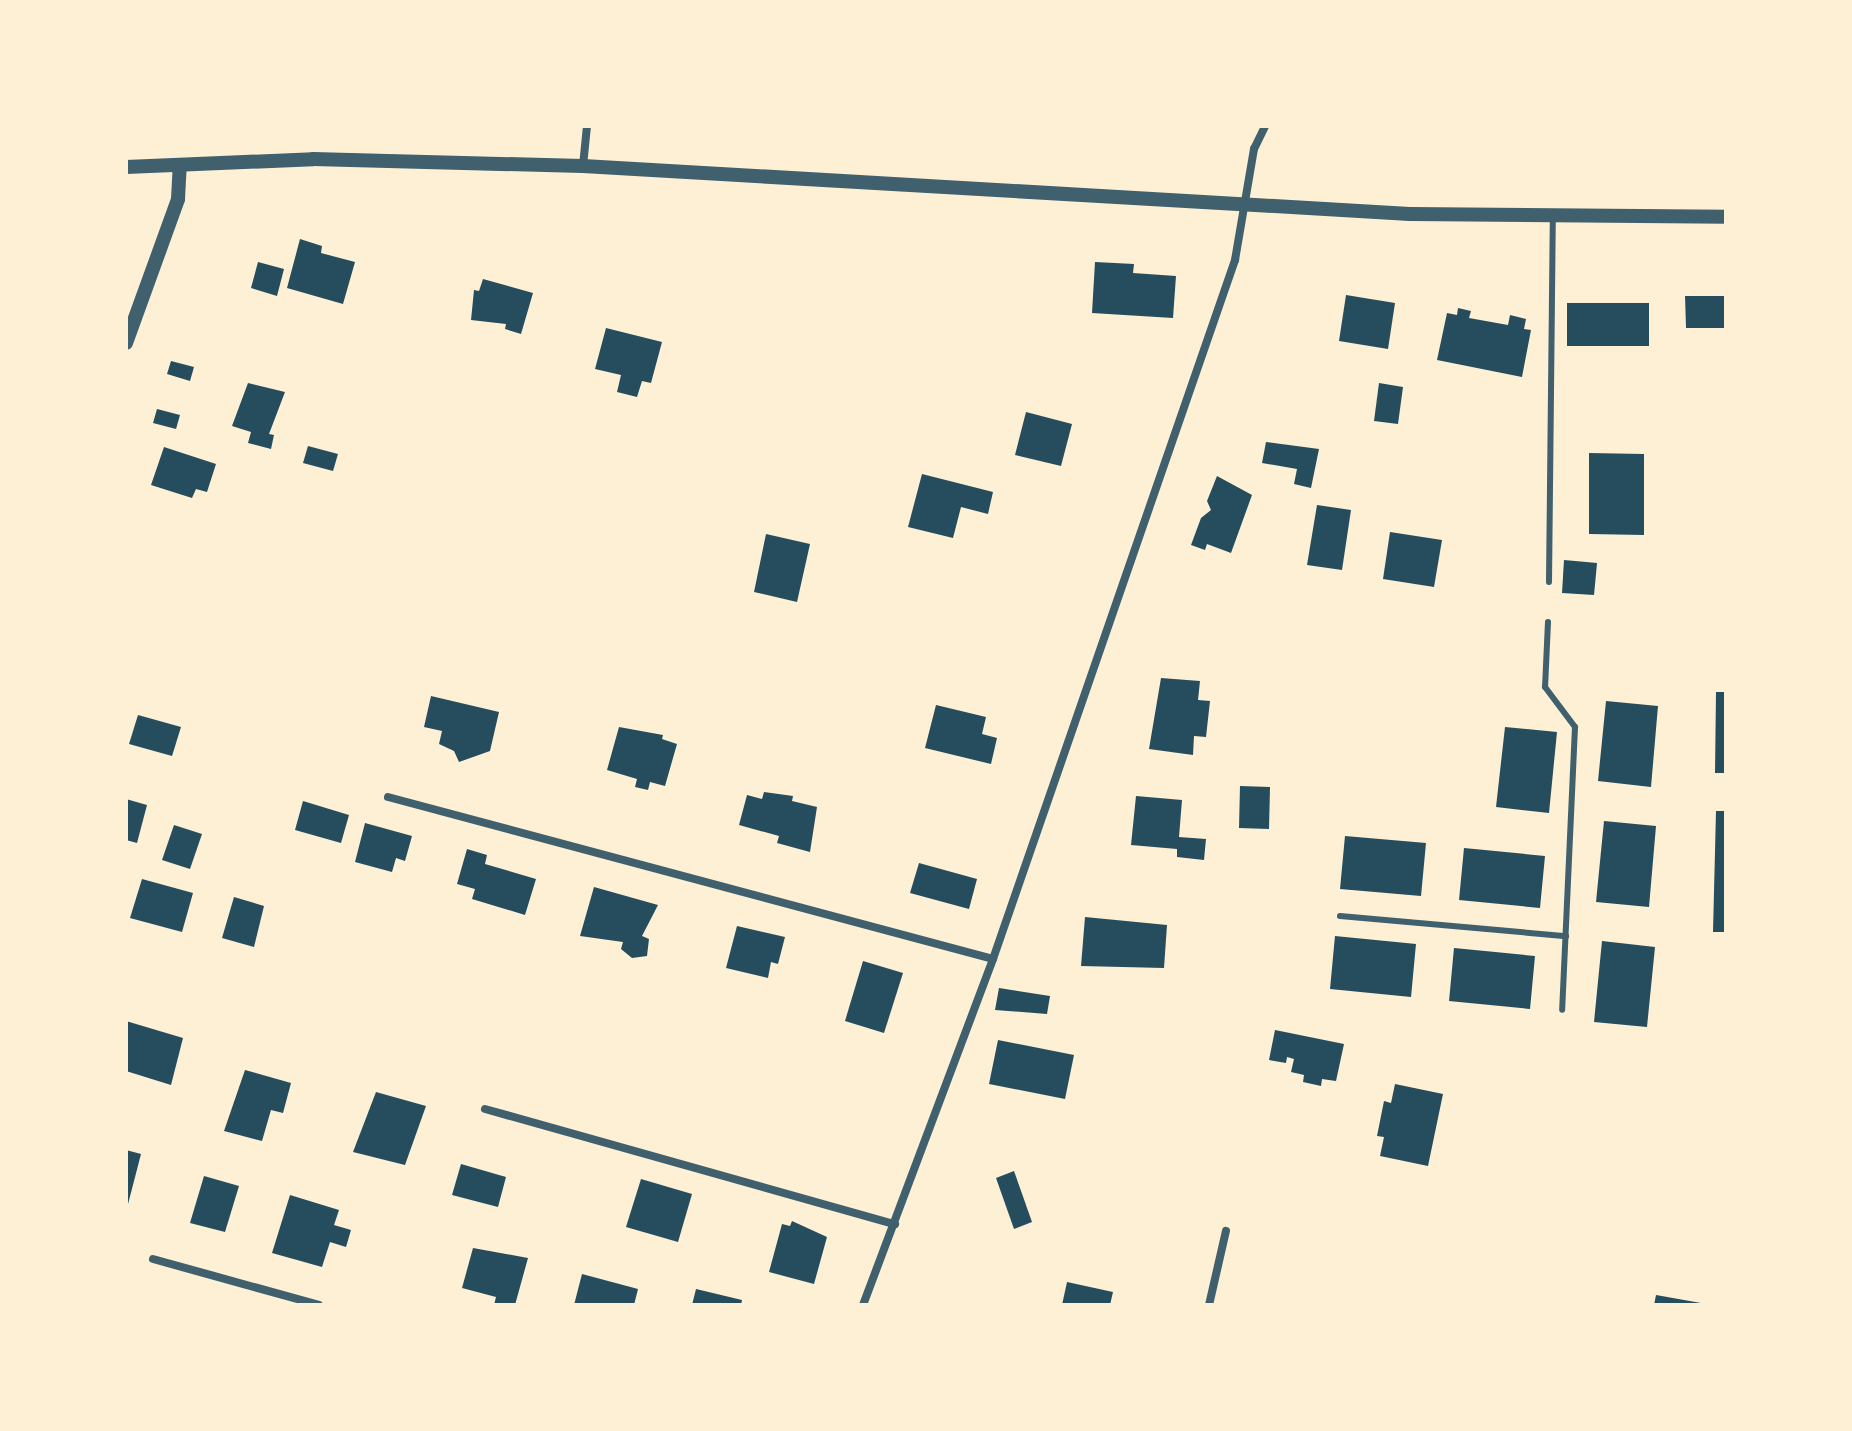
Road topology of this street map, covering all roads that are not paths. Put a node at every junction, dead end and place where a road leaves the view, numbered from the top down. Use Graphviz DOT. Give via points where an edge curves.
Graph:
graph roads {
  1 [pos="587,126"];
  2 [pos="1265,126"];
  3 [pos="180,165"];
  4 [pos="583,166"];
  5 [pos="126,167"];
  6 [pos="1247,207"];
  7 [pos="1726,217"];
  8 [pos="1553,218"];
  9 [pos="126,343"];
  10 [pos="1549,582"];
  11 [pos="1548,622"];
  12 [pos="388,797"];
  13 [pos="1340,916"];
  14 [pos="1566,936"];
  15 [pos="993,959"];
  16 [pos="1562,1010"];
  17 [pos="485,1109"];
  18 [pos="895,1224"];
  19 [pos="1226,1231"];
  20 [pos="153,1259"];
  21 [pos="319,1305"];
  22 [pos="863,1305"];
  23 [pos="1209,1305"];
  1 -- 4 [label="street"];
  2 -- 6 [label="street" via="1254,149"];
  3 -- 4 [label="street" via="313,159"];
  3 -- 5 [label="street"];
  3 -- 9 [label="street" via="178,199"];
  4 -- 6 [label="street"];
  6 -- 8 [label="street"];
  6 -- 15 [label="street" via="1235,260"];
  7 -- 8 [label="street"];
  8 -- 10 [label="lane"];
  11 -- 14 [label="lane" via="1545,687 1575,727"];
  12 -- 15 [label="street"];
  13 -- 14 [label="lane"];
  14 -- 16 [label="lane"];
  15 -- 18 [label="street"];
  17 -- 18 [label="street"];
  18 -- 22 [label="street"];
  19 -- 23 [label="street"];
  20 -- 21 [label="street"];
}
